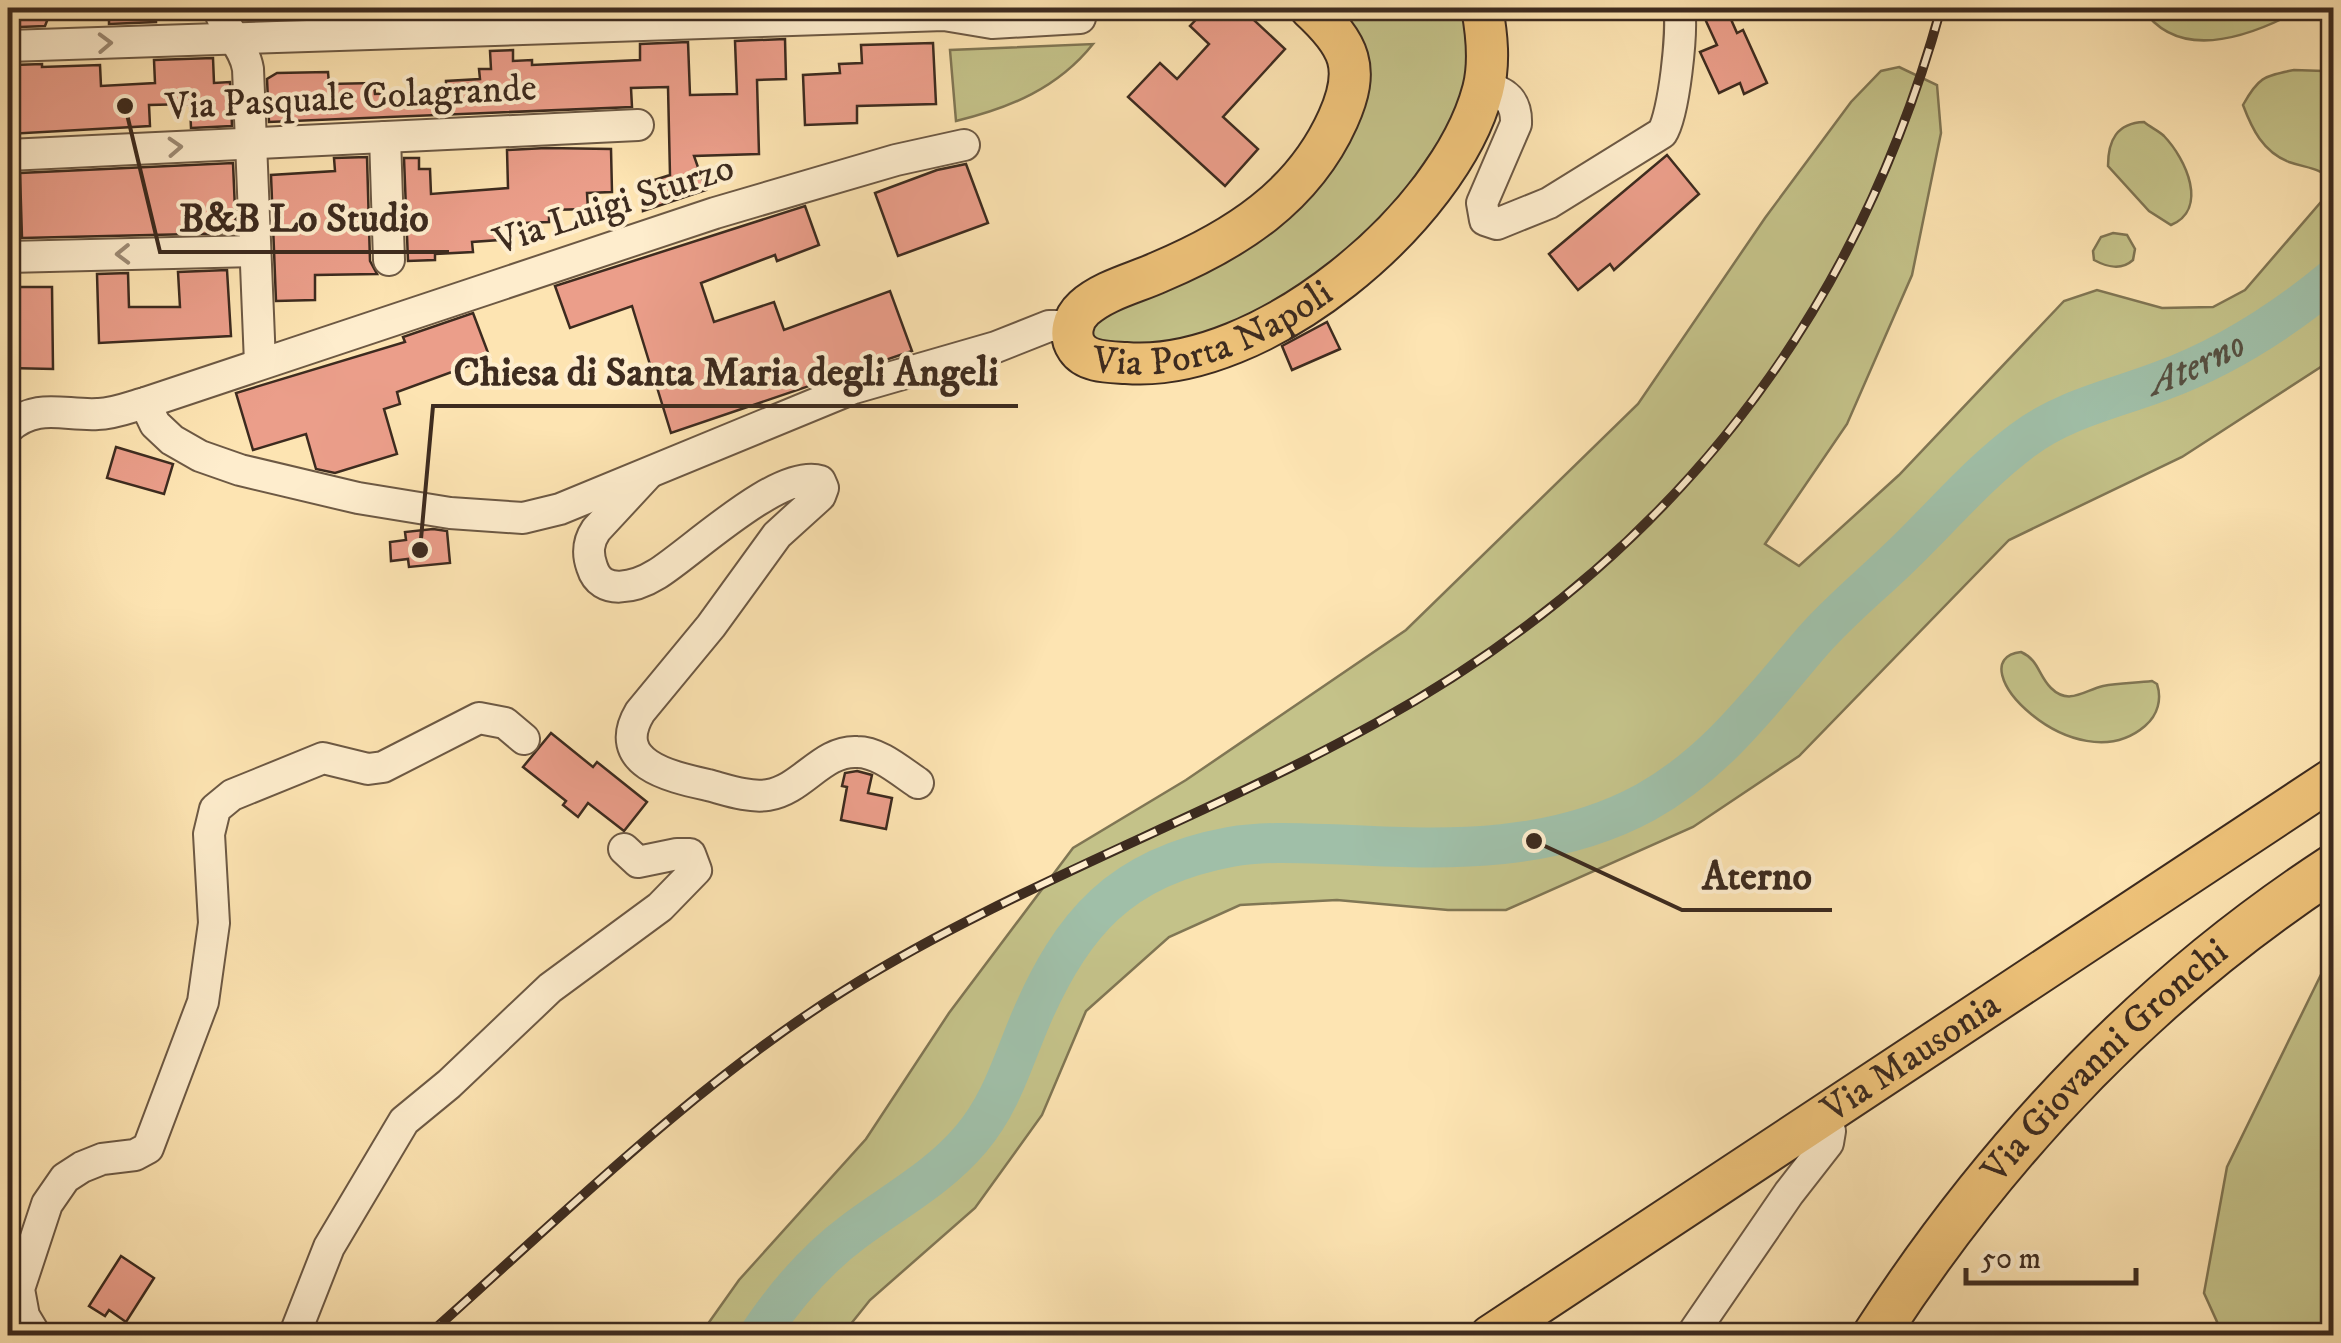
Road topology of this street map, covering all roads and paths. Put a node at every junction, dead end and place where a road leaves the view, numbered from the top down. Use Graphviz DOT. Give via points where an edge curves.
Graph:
graph roads {
  1 [pos="219,8"];
  2 [pos="1310,8"];
  3 [pos="1482,8"];
  4 [pos="1679,8"];
  5 [pos="1080,18"];
  6 [pos="236,38"];
  7 [pos="8,46"];
  8 [pos="1484,87"];
  9 [pos="638,125"];
  10 [pos="385,137"];
  11 [pos="250,143"];
  12 [pos="964,145"];
  13 [pos="8,154"];
  14 [pos="256,251"];
  15 [pos="8,257"];
  16 [pos="389,260"];
  17 [pos="1072,326"];
  18 [pos="260,363"];
  19 [pos="145,403"];
  20 [pos="8,428"];
  21 [pos="647,475"];
  22 [pos="524,739"];
  23 [pos="2334,778"];
  24 [pos="918,783"];
  25 [pos="624,849"];
  26 [pos="2334,867"];
  27 [pos="1822,1115"];
  28 [pos="36,1336"];
  29 [pos="294,1336"];
  30 [pos="1490,1336"];
  31 [pos="1691,1336"];
  32 [pos="1875,1336"];
  1 -- 6 [label="street"];
  2 -- 17 [label="main road, Via Porta Napoli" via="1340,40 1352,77 1314,162 1246,228 1097,299"];
  3 -- 8 [label="main road, Via Porta Napoli"];
  4 -- 8 [label="street" via="1671,113 1662,133 1549,204 1497,224 1485,220 1482,204 1516,115 1503,92"];
  5 -- 6 [label="street" via="992,23 944,15"];
  7 -- 6 [label="street, one-way"];
  6 -- 11 [label="street" via="247,64"];
  8 -- 17 [label="main road, Via Porta Napoli" via="1460,142 1413,209 1364,260 1291,314 1226,347 1158,364 1085,356 1074,344"];
  9 -- 10 [label="street, Via Pasquale Colagrande"];
  10 -- 11 [label="street, Via Pasquale Colagrande"];
  10 -- 16 [label="street"];
  13 -- 11 [label="street, Via Pasquale Colagrande, one-way"];
  11 -- 14 [label="street"];
  12 -- 18 [label="street, Via Luigi Sturzo" via="715,212"];
  14 -- 15 [label="street, one-way"];
  14 -- 18 [label="street"];
  17 -- 21 [label="street" via="1049,326 872,382"];
  18 -- 19 [label="street, Via Luigi Sturzo"];
  19 -- 20 [label="street, Via Luigi Sturzo" via="101,414 41,411"];
  19 -- 21 [label="street" via="172,440 222,464 422,509 523,518"];
  21 -- 24 [label="street" via="590,541 592,568 607,585 624,587 654,576 726,520 790,486 815,478 823,490 777,535 634,721 632,739 642,762 687,780 765,796 839,754 858,752"];
  22 -- 28 [label="street" via="505,723 479,718 383,767 324,758 215,808 209,834 214,923 198,1020 148,1148 73,1172 42,1210 19,1289"];
  23 -- 27 [label="main road, Via Mausonia"];
  25 -- 29 [label="street" via="642,863 690,854 696,870 660,907 550,988 404,1122 329,1247"];
  26 -- 32 [label="highway, Via Giovanni Gronchi" via="2191,973 2064,1091 1946,1233"];
  27 -- 30 [label="main road, Via Mausonia"];
  27 -- 31 [label="street" via="1830,1131 1825,1148"];
}
